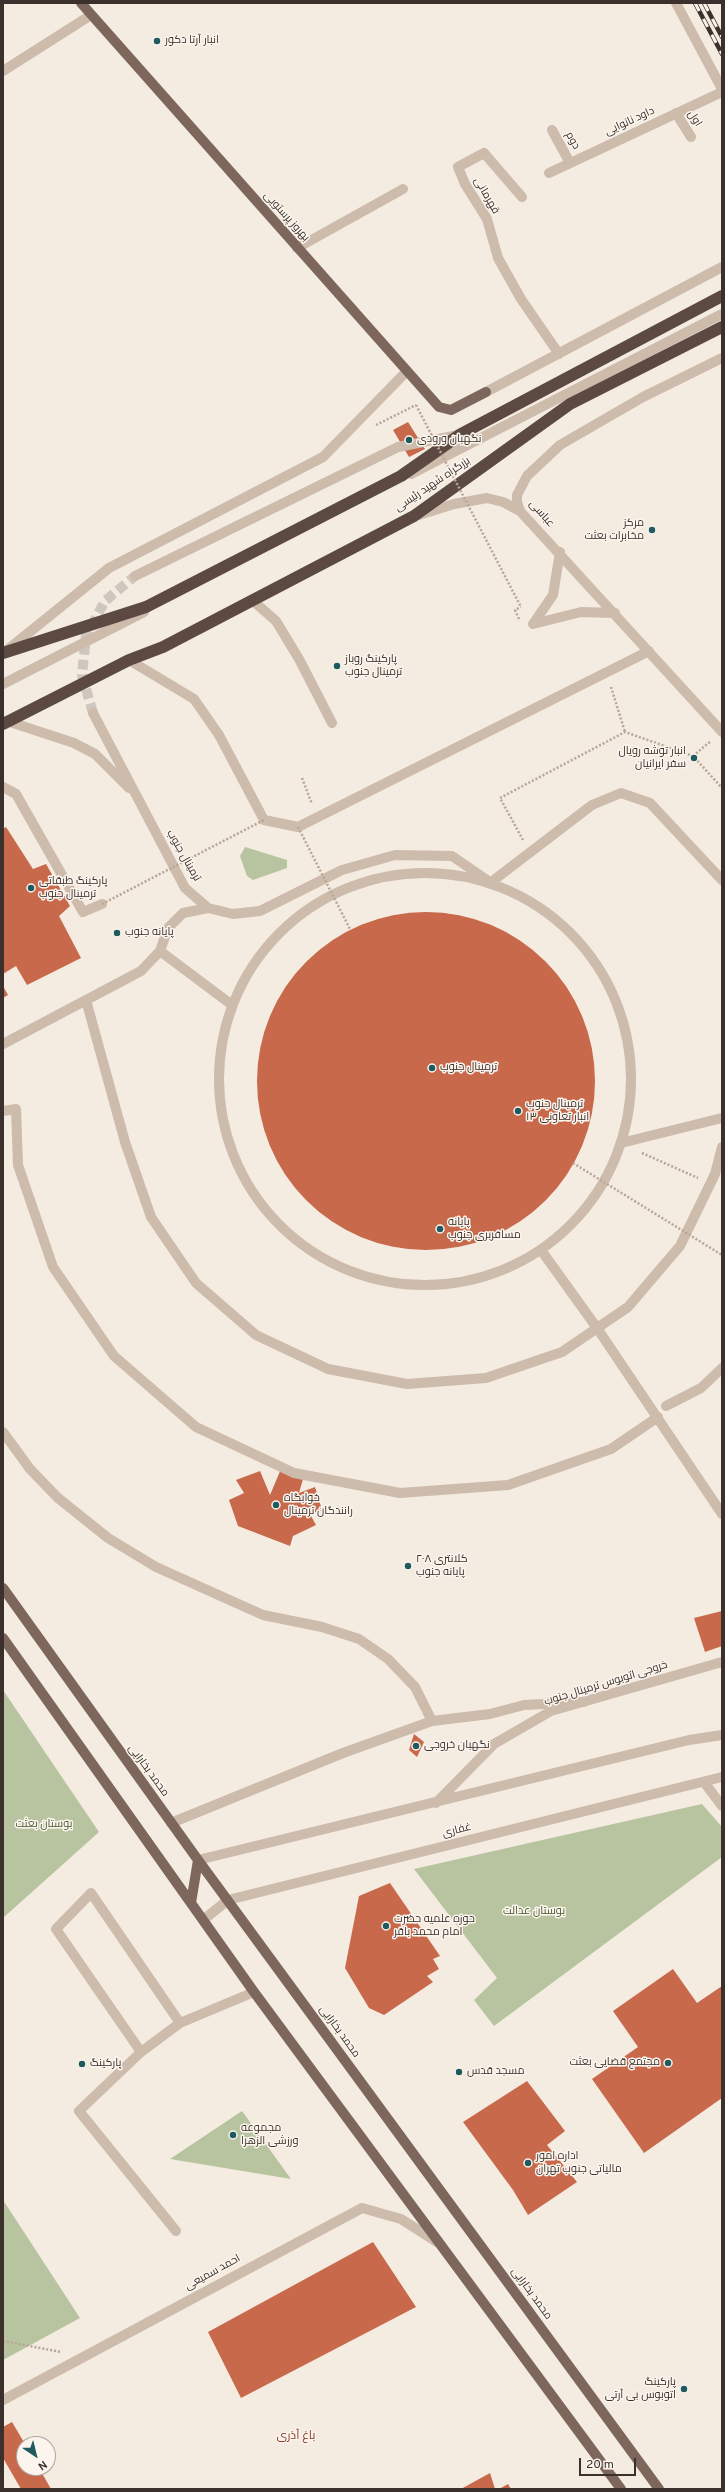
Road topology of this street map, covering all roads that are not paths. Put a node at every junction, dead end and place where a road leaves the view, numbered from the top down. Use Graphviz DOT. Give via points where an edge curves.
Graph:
graph roads {
  1 [pos="81,3"];
  2 [pos="676,3"];
  3 [pos="91,15"];
  4 [pos="3,71"];
  5 [pos="722,89"];
  6 [pos="722,92"];
  7 [pos="676,113"];
  8 [pos="552,130"];
  9 [pos="691,137"];
  10 [pos="570,163"];
  11 [pos="549,173"];
  12 [pos="403,189"];
  13 [pos="522,198"];
  14 [pos="297,248"];
  15 [pos="722,267"];
  16 [pos="722,296"];
  17 [pos="722,314"];
  18 [pos="722,326"];
  19 [pos="559,354"];
  20 [pos="722,358"];
  21 [pos="408,371"];
  22 [pos="486,392"];
  23 [pos="461,434"];
  24 [pos="520,511"];
  25 [pos="414,516"];
  26 [pos="560,552"];
  27 [pos="135,576"];
  28 [pos="252,600"];
  29 [pos="615,614"];
  30 [pos="649,651"];
  31 [pos="3,653"];
  32 [pos="128,660"];
  33 [pos="3,684"];
  34 [pos="93,713"];
  35 [pos="5,723"];
  36 [pos="332,723"];
  37 [pos="719,734"];
  38 [pos="3,787"];
  39 [pos="136,795"];
  40 [pos="722,880"];
  41 [pos="490,883"];
  42 [pos="102,904"];
  43 [pos="208,908"];
  44 [pos="160,951"];
  45 [pos="86,1000"];
  46 [pos="232,1005"];
  47 [pos="3,1044"];
  48 [pos="3,1111"];
  49 [pos="722,1118"];
  50 [pos="621,1144"];
  51 [pos="722,1147"];
  52 [pos="541,1250"];
  53 [pos="597,1328"];
  54 [pos="722,1368"];
  55 [pos="666,1406"];
  56 [pos="658,1417"];
  57 [pos="3,1432"];
  58 [pos="722,1514"];
  59 [pos="3,1588"];
  60 [pos="3,1638"];
  61 [pos="721,1662"];
  62 [pos="584,1702"];
  63 [pos="432,1721"];
  64 [pos="722,1734"];
  65 [pos="722,1777"];
  66 [pos="704,1782"];
  67 [pos="436,1803"];
  68 [pos="722,1806"];
  69 [pos="171,1823"];
  70 [pos="198,1860"];
  71 [pos="228,1900"];
  72 [pos="191,1903"];
  73 [pos="203,1920"];
  74 [pos="254,1992"];
  75 [pos="180,2023"];
  76 [pos="141,2052"];
  77 [pos="176,2231"];
  78 [pos="437,2242"];
  79 [pos="3,2400"];
  80 [pos="622,2489"];
  81 [pos="659,2489"];
  1 -- 3 [label="main road, بهروز پرستویی"];
  2 -- 5 [label="street"];
  3 -- 4 [label="street"];
  3 -- 14 [label="main road, بهروز پرستویی"];
  6 -- 7 [label="street, داود نانوایی"];
  7 -- 9 [label="street, اول"];
  7 -- 10 [label="street, داود نانوایی"];
  8 -- 10 [label="street, دوم"];
  10 -- 11 [label="street, داود نانوایی"];
  12 -- 14 [label="street"];
  13 -- 19 [label="street, قهرمانی" via="484,153 458,167 465,184 487,219 498,258 521,299"];
  14 -- 21 [label="main road, بهروز پرستویی"];
  15 -- 19 [label="street"];
  16 -- 23 [label="highway"];
  17 -- 33 [label="street"];
  18 -- 25 [label="highway, بزرگراه شهید رئیسی" via="570,404"];
  19 -- 22 [label="street"];
  20 -- 24 [label="street, عباسی" via="643,397 560,445 527,476 517,495"];
  21 -- 22 [label="main road, بهروز پرستویی" via="439,407 451,410"];
  21 -- 31 [label="street" via="323,457 109,568"];
  23 -- 27 [label="street" via="398,447"];
  23 -- 31 [label="highway" via="401,476 146,607"];
  24 -- 25 [label="street" via="503,502 487,498 454,504"];
  24 -- 26 [label="street, عباسی"];
  25 -- 28 [label="highway, بزرگراه شهید رئیسی"];
  26 -- 29 [label="street, عباسی"];
  26 -- 29 [label="street" via="553,595 533,624 581,612"];
  28 -- 32 [label="highway, بزرگراه شهید رئیسی" via="163,647"];
  28 -- 36 [label="street" via="276,621"];
  29 -- 30 [label="street, عباسی"];
  30 -- 32 [label="street" via="298,827 264,820 219,735 194,699"];
  30 -- 37 [label="street, عباسی"];
  32 -- 35 [label="highway, بزرگراه شهید رئیسی"];
  34 -- 39 [label="street, ترمینال جنوب"];
  35 -- 39 [label="street" via="74,743 95,754"];
  38 -- 42 [label="street" via="16,794 83,912"];
  39 -- 43 [label="street, ترمینال جنوب" via="185,888"];
  40 -- 41 [label="street" via="650,803 621,793 592,805"];
  41 -- 43 [label="street, ترمینال جنوب" via="452,856 395,855 342,870 260,911 233,914"];
  41 -- 46 [label="street" via="438,873 386,876 336,892 292,921 256,959"];
  41 -- 50 [label="street" via="539,906 580,941 610,986 628,1037 632,1090"];
  43 -- 44 [label="street" via="183,913 168,928"];
  44 -- 45 [label="street" via="141,971"];
  44 -- 46 [label="street"];
  45 -- 47 [label="street"];
  45 -- 53 [label="street" via="125,1142 151,1217 196,1283 256,1335 328,1370 407,1384 486,1378 562,1352"];
  46 -- 52 [label="street" via="219,1056 220,1108 225,1130 233,1159 259,1204 296,1242 340,1268 390,1283 435,1285 494,1274"];
  48 -- 56 [label="street" via="16,1109 18,1164 53,1267 114,1356 196,1427 294,1473 400,1493 508,1485 611,1449"];
  49 -- 50 [label="street"];
  50 -- 52 [label="street" via="602,1184 575,1221"];
  51 -- 53 [label="street" via="710,1184 680,1246 628,1307"];
  52 -- 53 [label="street"];
  53 -- 56 [label="street"];
  54 -- 55 [label="street" via="701,1388"];
  56 -- 58 [label="street"];
  57 -- 63 [label="street" via="30,1469 58,1498 108,1538 156,1567 256,1612 322,1627 359,1639 388,1659 415,1687"];
  59 -- 69 [label="main road, محمد بخارایی"];
  60 -- 72 [label="main road"];
  61 -- 62 [label="street, خروجی اتوبوس ترمینال جنوب"];
  62 -- 63 [label="street" via="524,1705 490,1714"];
  62 -- 67 [label="street, خروجی اتوبوس ترمینال جنوب" via="551,1711 494,1744"];
  63 -- 69 [label="street" via="343,1753"];
  64 -- 67 [label="street"];
  65 -- 66 [label="street, غفاری"];
  66 -- 68 [label="street"];
  66 -- 71 [label="street, غفاری"];
  67 -- 70 [label="street"];
  69 -- 70 [label="main road, محمد بخارایی"];
  70 -- 71 [label="main road, محمد بخارایی"];
  70 -- 72 [label="main road"];
  71 -- 73 [label="street, غفاری"];
  71 -- 81 [label="main road, محمد بخارایی"];
  72 -- 73 [label="main road"];
  73 -- 74 [label="main road"];
  74 -- 75 [label="street"];
  74 -- 78 [label="main road"];
  75 -- 76 [label="street"];
  75 -- 76 [label="street" via="91,1893 56,1930"];
  76 -- 77 [label="street" via="79,2111"];
  78 -- 79 [label="street, احمد سمیعی" via="401,2219 362,2208"];
  78 -- 80 [label="main road"];
}
